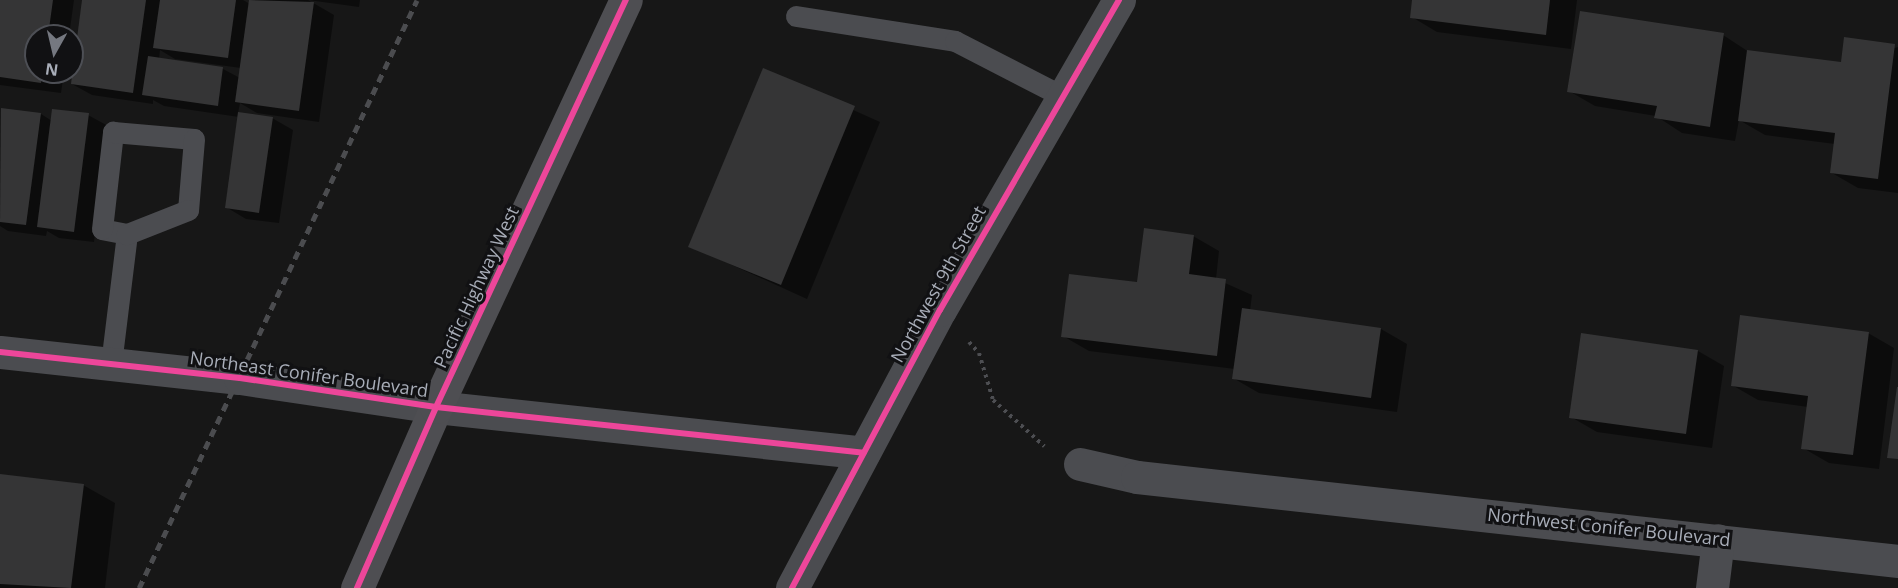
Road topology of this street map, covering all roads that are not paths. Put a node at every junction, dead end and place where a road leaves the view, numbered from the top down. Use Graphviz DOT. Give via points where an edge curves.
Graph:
graph roads {
  1 [pos="626,0"];
  2 [pos="1119,0"];
  3 [pos="796,16"];
  4 [pos="1062,96"];
  5 [pos="127,234"];
  6 [pos="0,352"];
  7 [pos="111,364"];
  8 [pos="436,407"];
  9 [pos="864,453"];
  10 [pos="1080,464"];
  11 [pos="1718,540"];
  12 [pos="1898,561"];
  13 [pos="357,588"];
  14 [pos="792,588"];
  15 [pos="1712,588"];
  1 -- 8 [label="highway, Pacific Highway West"];
  2 -- 4 [label="street, Northwest 9th Street"];
  3 -- 4 [label="lane" via="955,41"];
  4 -- 9 [label="street, Northwest 9th Street"];
  5 -- 5 [label="lane" via="102,229 113,132 194,139 188,210"];
  5 -- 7 [label="lane"];
  6 -- 7 [label="street, Northeast Conifer Boulevard"];
  7 -- 8 [label="street, Northeast Conifer Boulevard" via="240,378"];
  8 -- 9 [label="street, Northeast Conifer Boulevard"];
  8 -- 13 [label="highway, Pacific Highway West"];
  9 -- 14 [label="street, Northwest 9th Street"];
  10 -- 11 [label="street, Northwest Conifer Boulevard" via="1137,477"];
  11 -- 12 [label="street, Northwest Conifer Boulevard"];
  11 -- 15 [label="street"];
}
